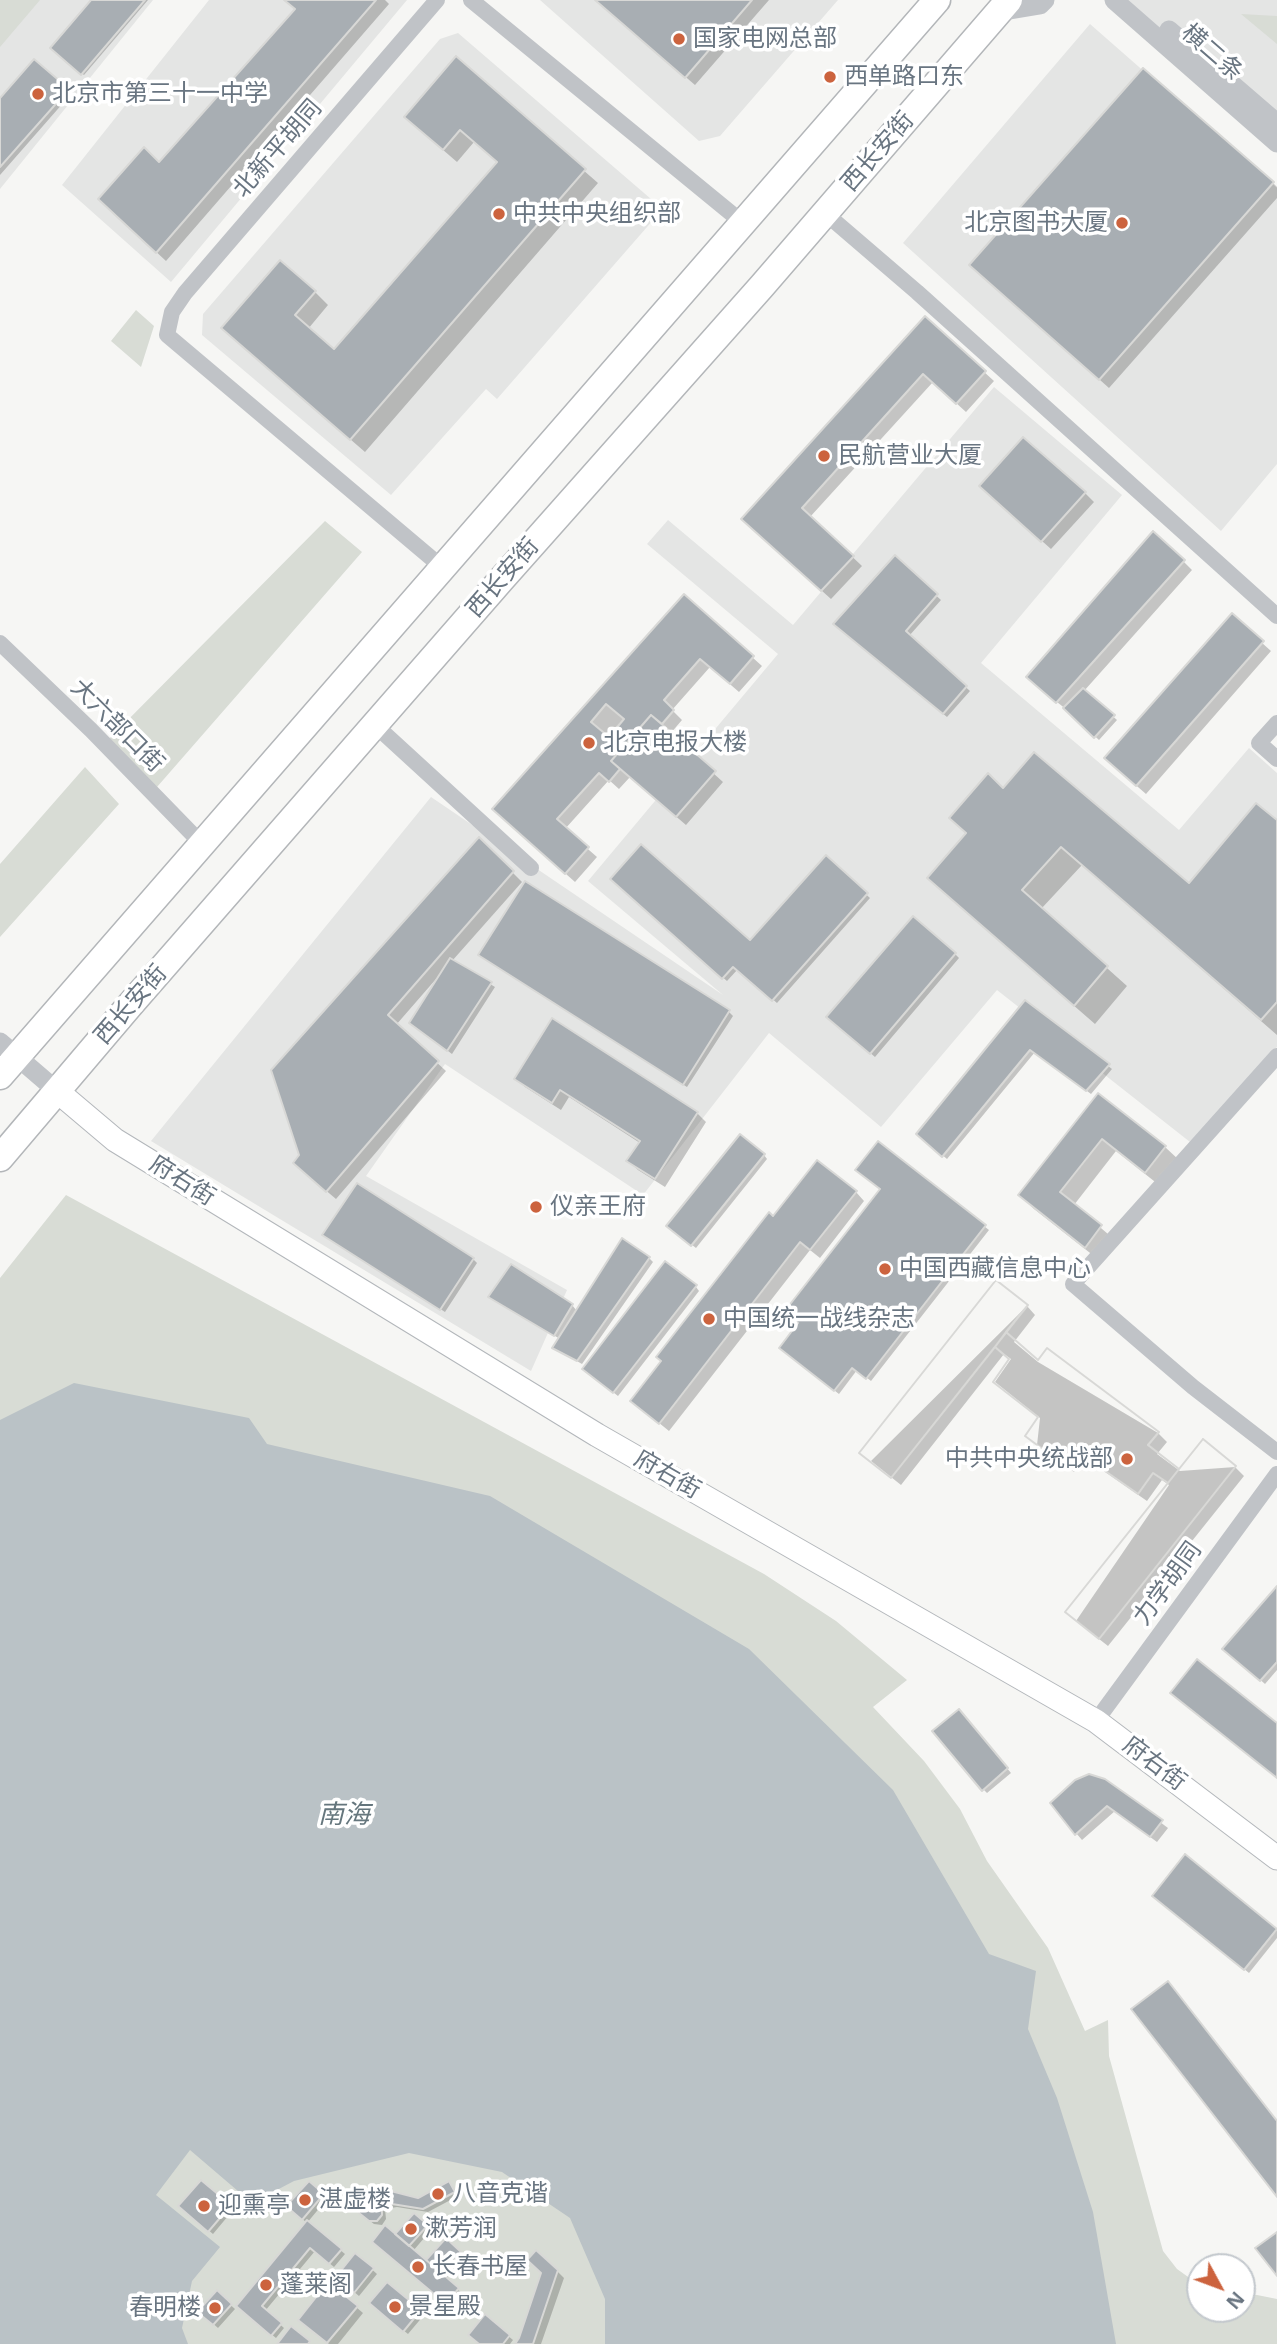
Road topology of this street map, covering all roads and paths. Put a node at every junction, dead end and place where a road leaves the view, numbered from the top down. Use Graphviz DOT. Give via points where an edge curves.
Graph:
graph roads {
  1 [pos="437,0"];
  2 [pos="471,0"];
  3 [pos="937,0"];
  4 [pos="1045,0"];
  5 [pos="1114,0"];
  6 [pos="1133,0"];
  7 [pos="1004,6"];
  8 [pos="1277,123"];
  9 [pos="1277,143"];
  10 [pos="825,212"];
  11 [pos="743,223"];
  12 [pos="443,568"];
  13 [pos="1277,616"];
  14 [pos="0,643"];
  15 [pos="1277,723"];
  16 [pos="374,725"];
  17 [pos="1277,759"];
  18 [pos="201,843"];
  19 [pos="531,868"];
  20 [pos="1277,1056"];
  21 [pos="5,1058"];
  22 [pos="57,1091"];
  23 [pos="0,1158"];
  24 [pos="1277,1452"];
  25 [pos="1277,1474"];
  26 [pos="1096,1721"];
  27 [pos="1277,1858"];
  1 -- 12 [label="street, 北新平胡同" via="184,293 172,312 167,335"];
  2 -- 11 [label="street"];
  3 -- 11 [label="highway"];
  4 -- 7 [label="street" via="1040,5"];
  5 -- 9 [label="street, 横二条"];
  6 -- 8 [label="street, 横二条"];
  7 -- 10 [label="highway, 西长安街"];
  10 -- 13 [label="street"];
  10 -- 16 [label="highway, 西长安街"];
  11 -- 12 [label="highway"];
  12 -- 18 [label="highway"];
  14 -- 18 [label="street, 大六部口街"];
  15 -- 17 [label="street" via="1259,743"];
  16 -- 19 [label="street"];
  16 -- 22 [label="highway, 西长安街"];
  18 -- 21 [label="highway"];
  20 -- 24 [label="street" via="1073,1284"];
  21 -- 22 [label="street"];
  22 -- 23 [label="highway, 西长安街"];
  22 -- 26 [label="main road, 府右街" via="115,1140 597,1435"];
  25 -- 26 [label="street, 力学胡同"];
  26 -- 27 [label="main road, 府右街"];
}
